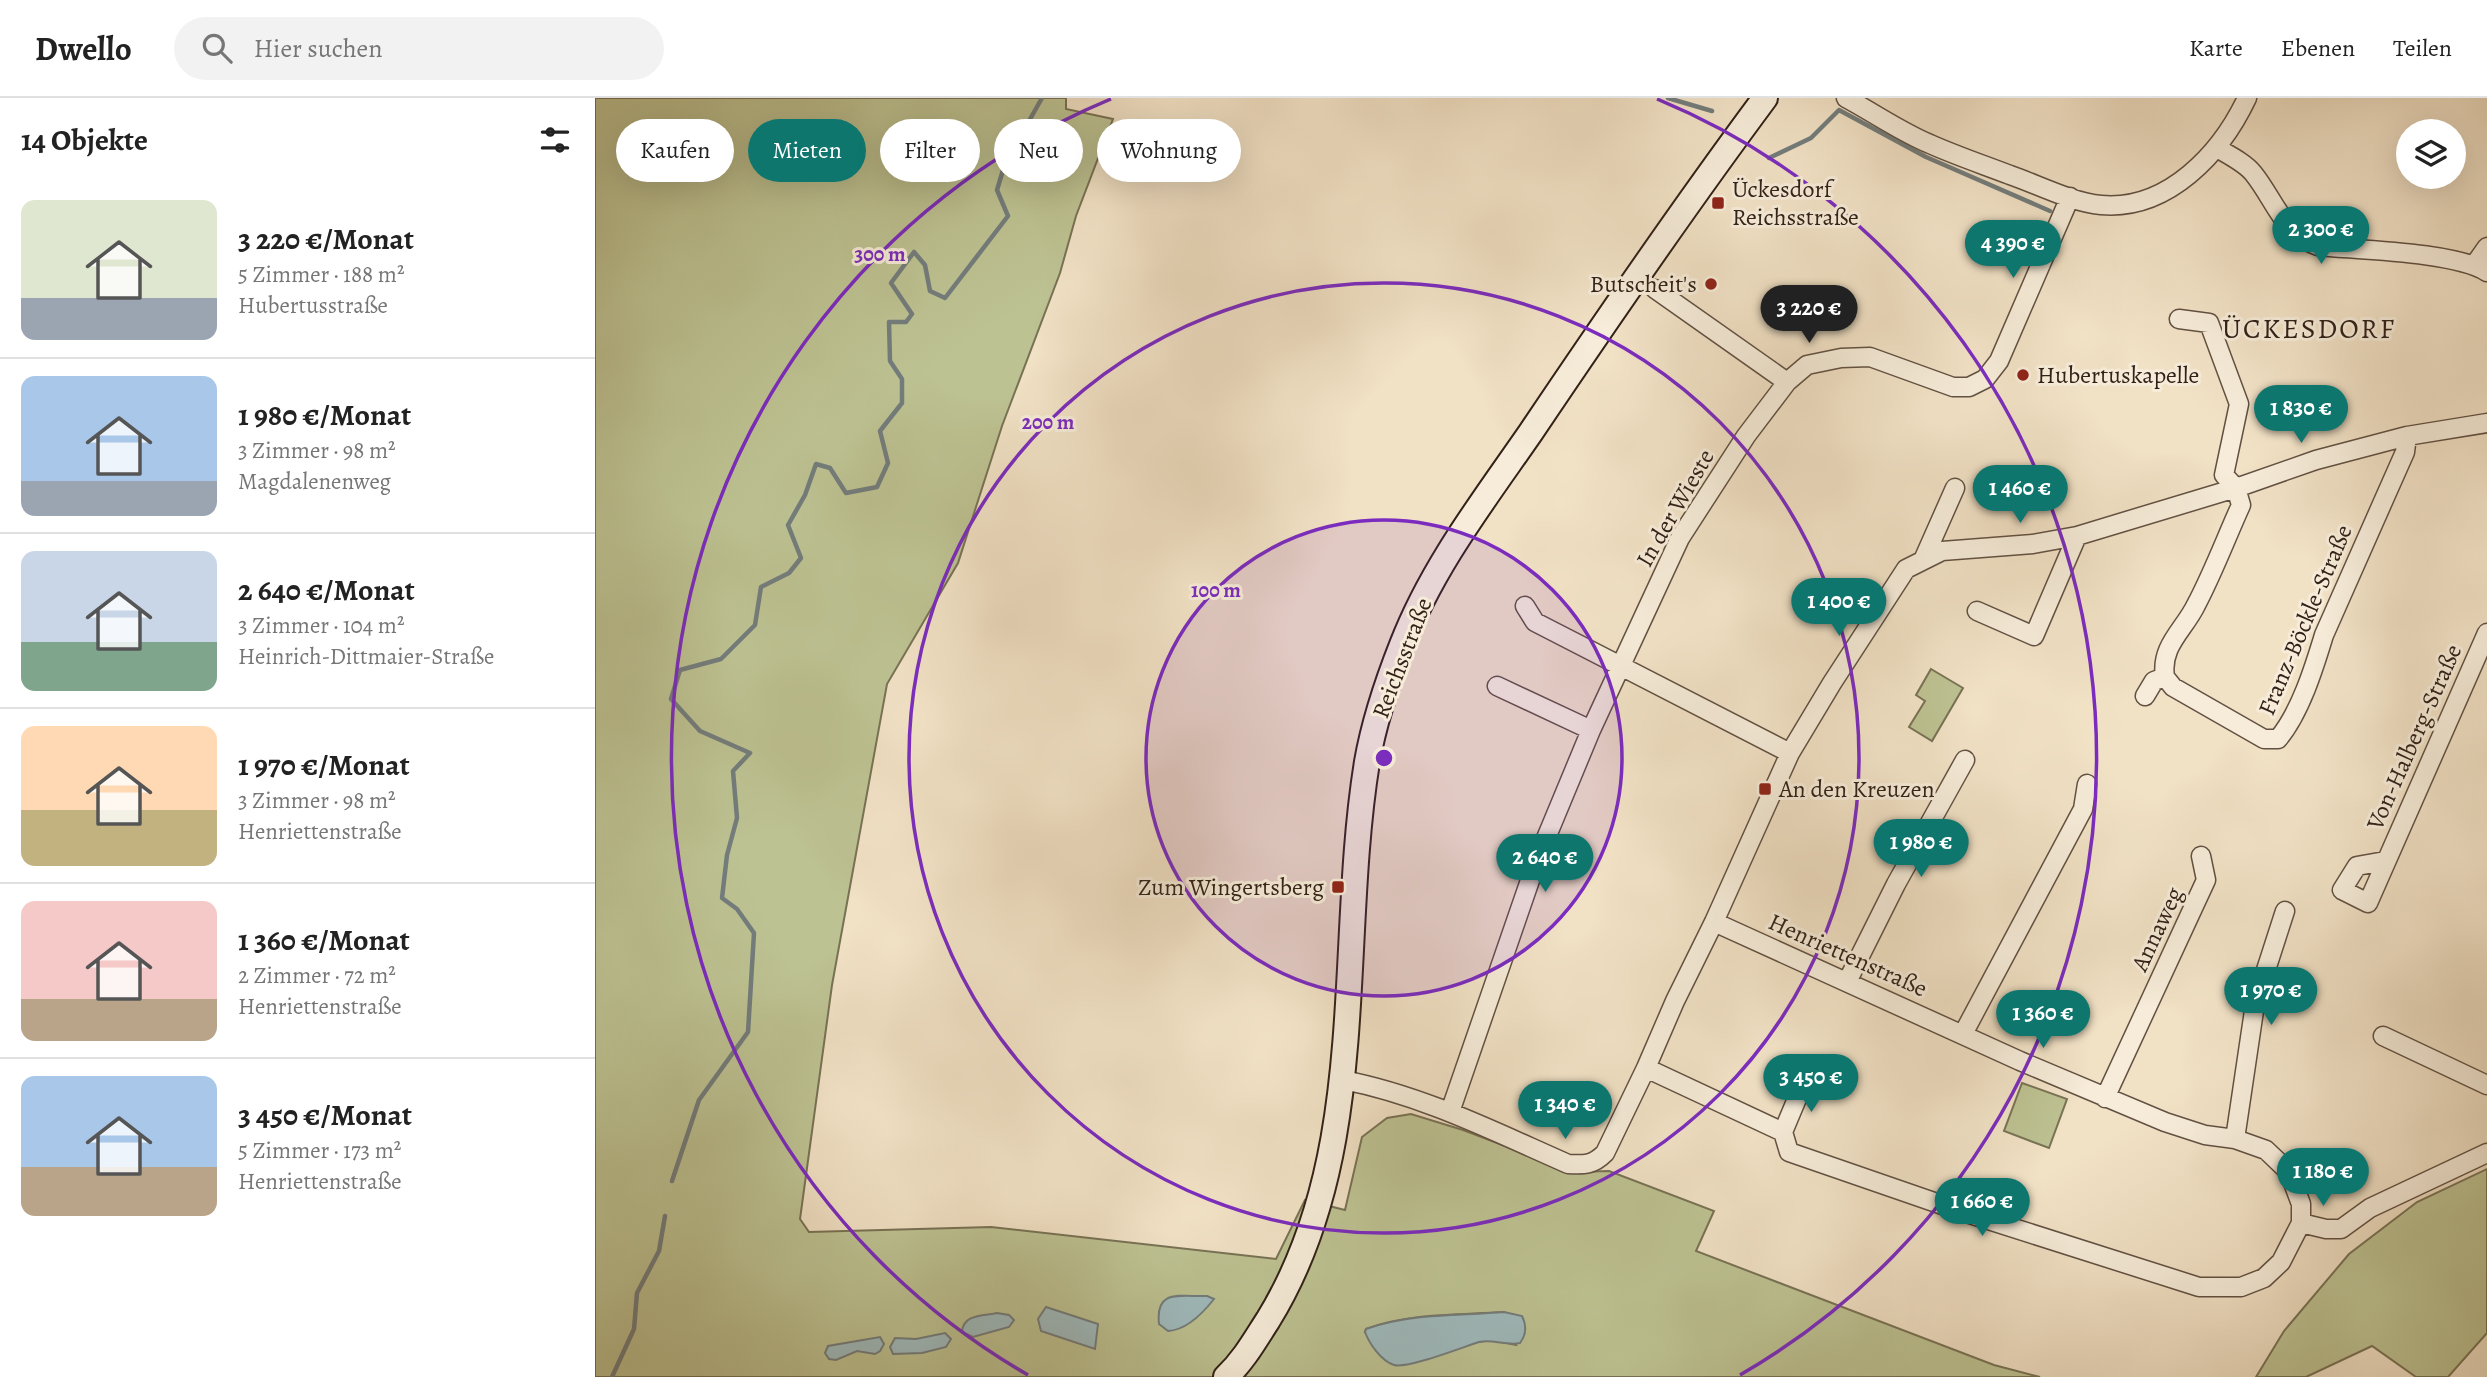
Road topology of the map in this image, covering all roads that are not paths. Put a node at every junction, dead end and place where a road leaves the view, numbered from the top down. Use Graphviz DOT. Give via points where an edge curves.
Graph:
graph roads {
  1 [pos="1765,98"];
  2 [pos="1846,98"];
  3 [pos="2247,98"];
  4 [pos="2217,148"];
  5 [pos="2070,197"];
  6 [pos="2487,247"];
  7 [pos="2481,268"];
  8 [pos="1655,289"];
  9 [pos="2179,319"];
  10 [pos="1787,383"];
  11 [pos="2487,423"];
  12 [pos="2407,436"];
  13 [pos="1955,488"];
  14 [pos="2236,488"];
  15 [pos="2077,536"];
  16 [pos="1924,558"];
  17 [pos="1525,606"];
  18 [pos="1977,611"];
  19 [pos="2487,633"];
  20 [pos="1621,667"];
  21 [pos="2165,677"];
  22 [pos="1497,686"];
  23 [pos="2145,696"];
  24 [pos="1591,730"];
  25 [pos="1790,753"];
  26 [pos="1965,760"];
  27 [pos="2087,784"];
  28 [pos="2201,856"];
  29 [pos="2385,861"];
  30 [pos="2285,911"];
  31 [pos="1714,922"];
  32 [pos="1847,982"];
  33 [pos="1963,1034"];
  34 [pos="2383,1036"];
  35 [pos="1646,1069"];
  36 [pos="1343,1080"];
  37 [pos="1804,1082"];
  38 [pos="2487,1085"];
  39 [pos="2105,1098"];
  40 [pos="1450,1112"];
  41 [pos="1783,1132"];
  42 [pos="2235,1139"];
  43 [pos="2487,1153"];
  44 [pos="2301,1223"];
  45 [pos="1226,1377"];
  1 -- 36 [label="main road, Reichsstraße" via="1471,519 1424,594 1402,643 1367,761"];
  2 -- 5 [label="street" via="1928,144"];
  3 -- 4 [label="street"];
  4 -- 5 [label="street" via="2174,186 2150,198 2101,205"];
  4 -- 7 [label="street" via="2250,170 2286,223 2305,242"];
  5 -- 10 [label="street, In der Wieste" via="2000,361 1985,379 1969,387 1953,387 1870,357 1807,365"];
  6 -- 7 [label="street"];
  8 -- 10 [label="street"];
  9 -- 14 [label="street" via="2209,323 2239,404 2224,475"];
  10 -- 20 [label="street, In der Wieste" via="1680,538"];
  11 -- 12 [label="street"];
  12 -- 14 [label="street" via="2316,460"];
  12 -- 21 [label="street, Franz-Böckle-Straße" via="2405,452 2279,739 2264,738 2173,687"];
  13 -- 16 [label="street"];
  14 -- 15 [label="street"];
  14 -- 21 [label="street" via="2241,505 2195,608 2177,630 2163,664"];
  15 -- 16 [label="street" via="1942,551"];
  15 -- 18 [label="street" via="2034,636"];
  16 -- 25 [label="street" via="1906,569"];
  17 -- 20 [label="street" via="1535,622"];
  19 -- 29 [label="street, Von-Halberg-Straße"];
  20 -- 24 [label="street, In der Wieste"];
  20 -- 25 [label="street"];
  21 -- 23 [label="street" via="2154,681"];
  22 -- 24 [label="street"];
  24 -- 40 [label="street, In der Wieste" via="1537,860"];
  25 -- 31 [label="street"];
  26 -- 32 [label="street"];
  27 -- 33 [label="street" via="2083,809"];
  28 -- 39 [label="street, Annaweg" via="2206,880"];
  30 -- 42 [label="street" via="2255,1004"];
  31 -- 32 [label="street, Henriettenstraße"];
  31 -- 35 [label="street"];
  32 -- 33 [label="street, Henriettenstraße"];
  33 -- 39 [label="street, Henriettenstraße"];
  34 -- 38 [label="street"];
  35 -- 40 [label="street" via="1605,1153 1587,1165 1568,1164"];
  35 -- 41 [label="street"];
  36 -- 40 [label="street"];
  36 -- 45 [label="main road, Reichsstraße" via="1312,1228 1286,1291 1242,1361"];
  37 -- 41 [label="street"];
  39 -- 42 [label="street, Henriettenstraße" via="2205,1135"];
  41 -- 44 [label="street" via="1789,1152 2199,1287 2241,1287 2263,1278 2281,1262"];
  42 -- 44 [label="street, Henriettenstraße" via="2266,1150 2289,1172 2301,1204"];
  43 -- 44 [label="street" via="2370,1208 2341,1228"];
}
